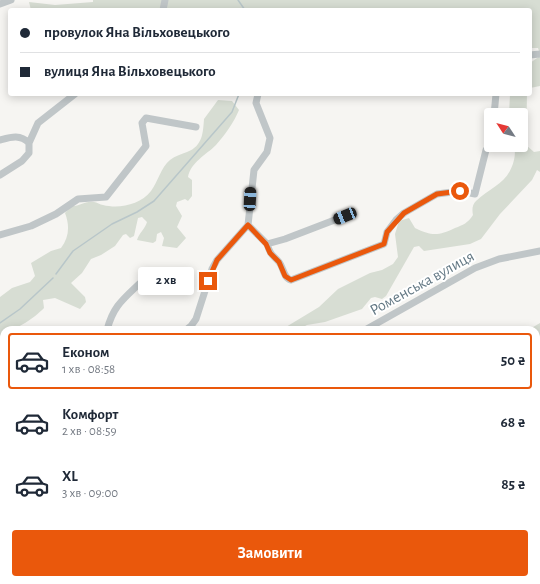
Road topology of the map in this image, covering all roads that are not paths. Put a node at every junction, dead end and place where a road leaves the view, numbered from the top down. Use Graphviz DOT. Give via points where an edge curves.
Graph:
graph roads {
  1 [pos="11,0"];
  2 [pos="0,4"];
  3 [pos="72,96"];
  4 [pos="258,96"];
  5 [pos="496,96"];
  6 [pos="495,108"];
  7 [pos="196,127"];
  8 [pos="0,140"];
  9 [pos="29,143"];
  10 [pos="486,152"];
  11 [pos="0,175"];
  12 [pos="345,216"];
  13 [pos="248,225"];
  14 [pos="0,235"];
  15 [pos="266,244"];
  16 [pos="540,251"];
  17 [pos="139,284"];
  18 [pos="108,326"];
  19 [pos="191,326"];
  20 [pos="372,326"];
  1 -- 2 [label="street"];
  3 -- 9 [label="street" via="38,123"];
  4 -- 13 [label="street" via="256,103 270,138 269,146 254,170"];
  5 -- 6 [label="street"];
  7 -- 14 [label="street" via="146,118 142,123 146,146 106,198 78,199 56,214 31,226"];
  8 -- 9 [label="street" via="15,136"];
  9 -- 11 [label="street" via="29,153 22,161"];
  10 -- 15 [label="street" via="475,194 460,191 437,194 396,220 387,232 384,244 291,280 285,276"];
  12 -- 15 [label="street"];
  13 -- 15 [label="street"];
  13 -- 19 [label="street" via="217,260 196,319"];
  16 -- 20 [label="street, Роменська вулиця" via="499,259 475,268"];
  17 -- 18 [label="street" via="118,304"];
}
